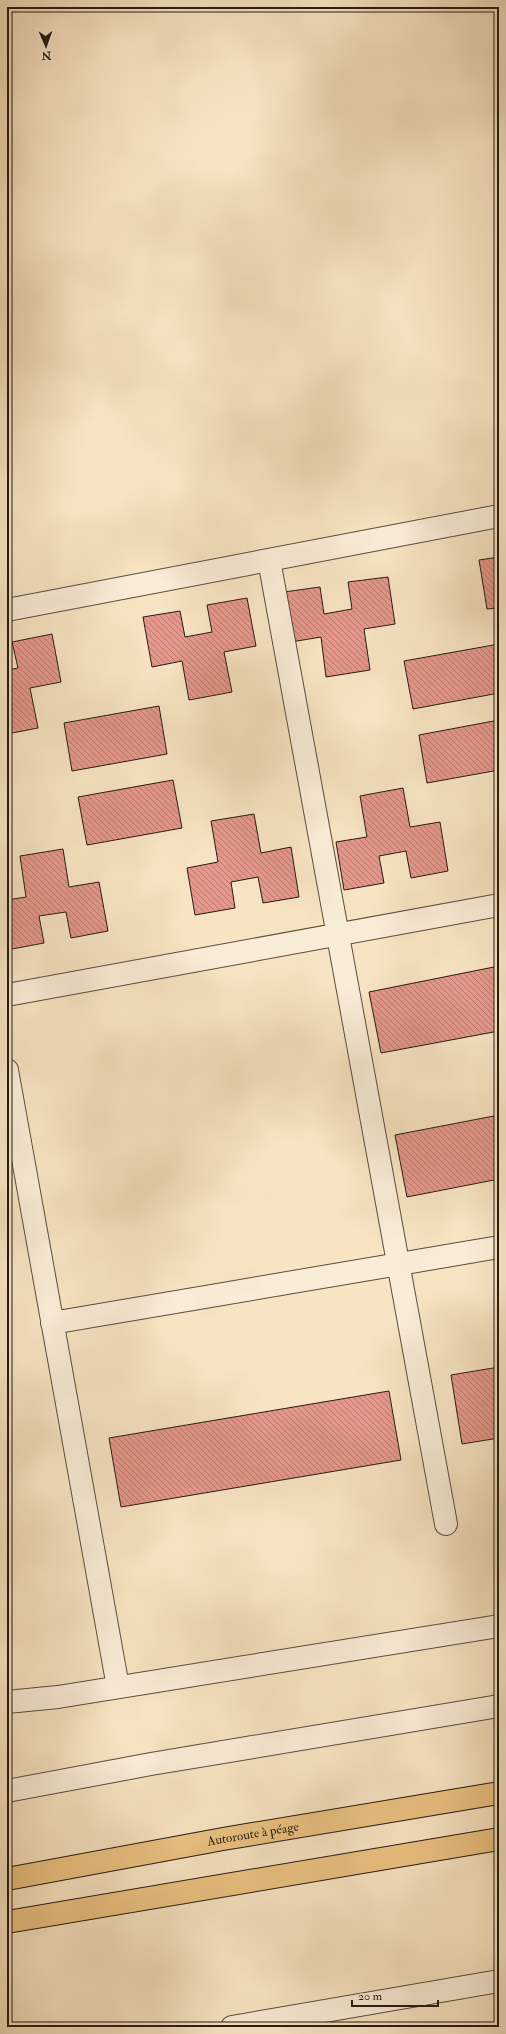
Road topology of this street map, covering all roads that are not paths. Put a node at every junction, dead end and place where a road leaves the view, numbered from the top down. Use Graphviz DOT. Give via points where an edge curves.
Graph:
graph roads {
  1 [pos="499,516"];
  2 [pos="269,560"];
  3 [pos="7,610"];
  4 [pos="499,905"];
  5 [pos="338,935"];
  6 [pos="7,995"];
  7 [pos="7,1070"];
  8 [pos="499,1247"];
  9 [pos="398,1265"];
  10 [pos="52,1323"];
  11 [pos="446,1524"];
  12 [pos="499,1626"];
  13 [pos="118,1687"];
  14 [pos="7,1702"];
  15 [pos="499,1706"];
  16 [pos="7,1792"];
  17 [pos="499,1793"];
  18 [pos="499,1839"];
  19 [pos="7,1879"];
  20 [pos="7,1922"];
  21 [pos="499,1981"];
  22 [pos="232,2027"];
  1 -- 2 [label="street"];
  2 -- 3 [label="street"];
  2 -- 5 [label="street"];
  4 -- 5 [label="street"];
  5 -- 6 [label="street"];
  5 -- 9 [label="street"];
  7 -- 10 [label="street"];
  8 -- 9 [label="street"];
  9 -- 10 [label="street"];
  9 -- 11 [label="street"];
  10 -- 13 [label="street"];
  12 -- 13 [label="street"];
  13 -- 14 [label="street"];
  15 -- 16 [label="street" via="151,1764"];
  17 -- 19 [label="highway, Autoroute à péage"];
  18 -- 20 [label="highway"];
  21 -- 22 [label="street"];
}
